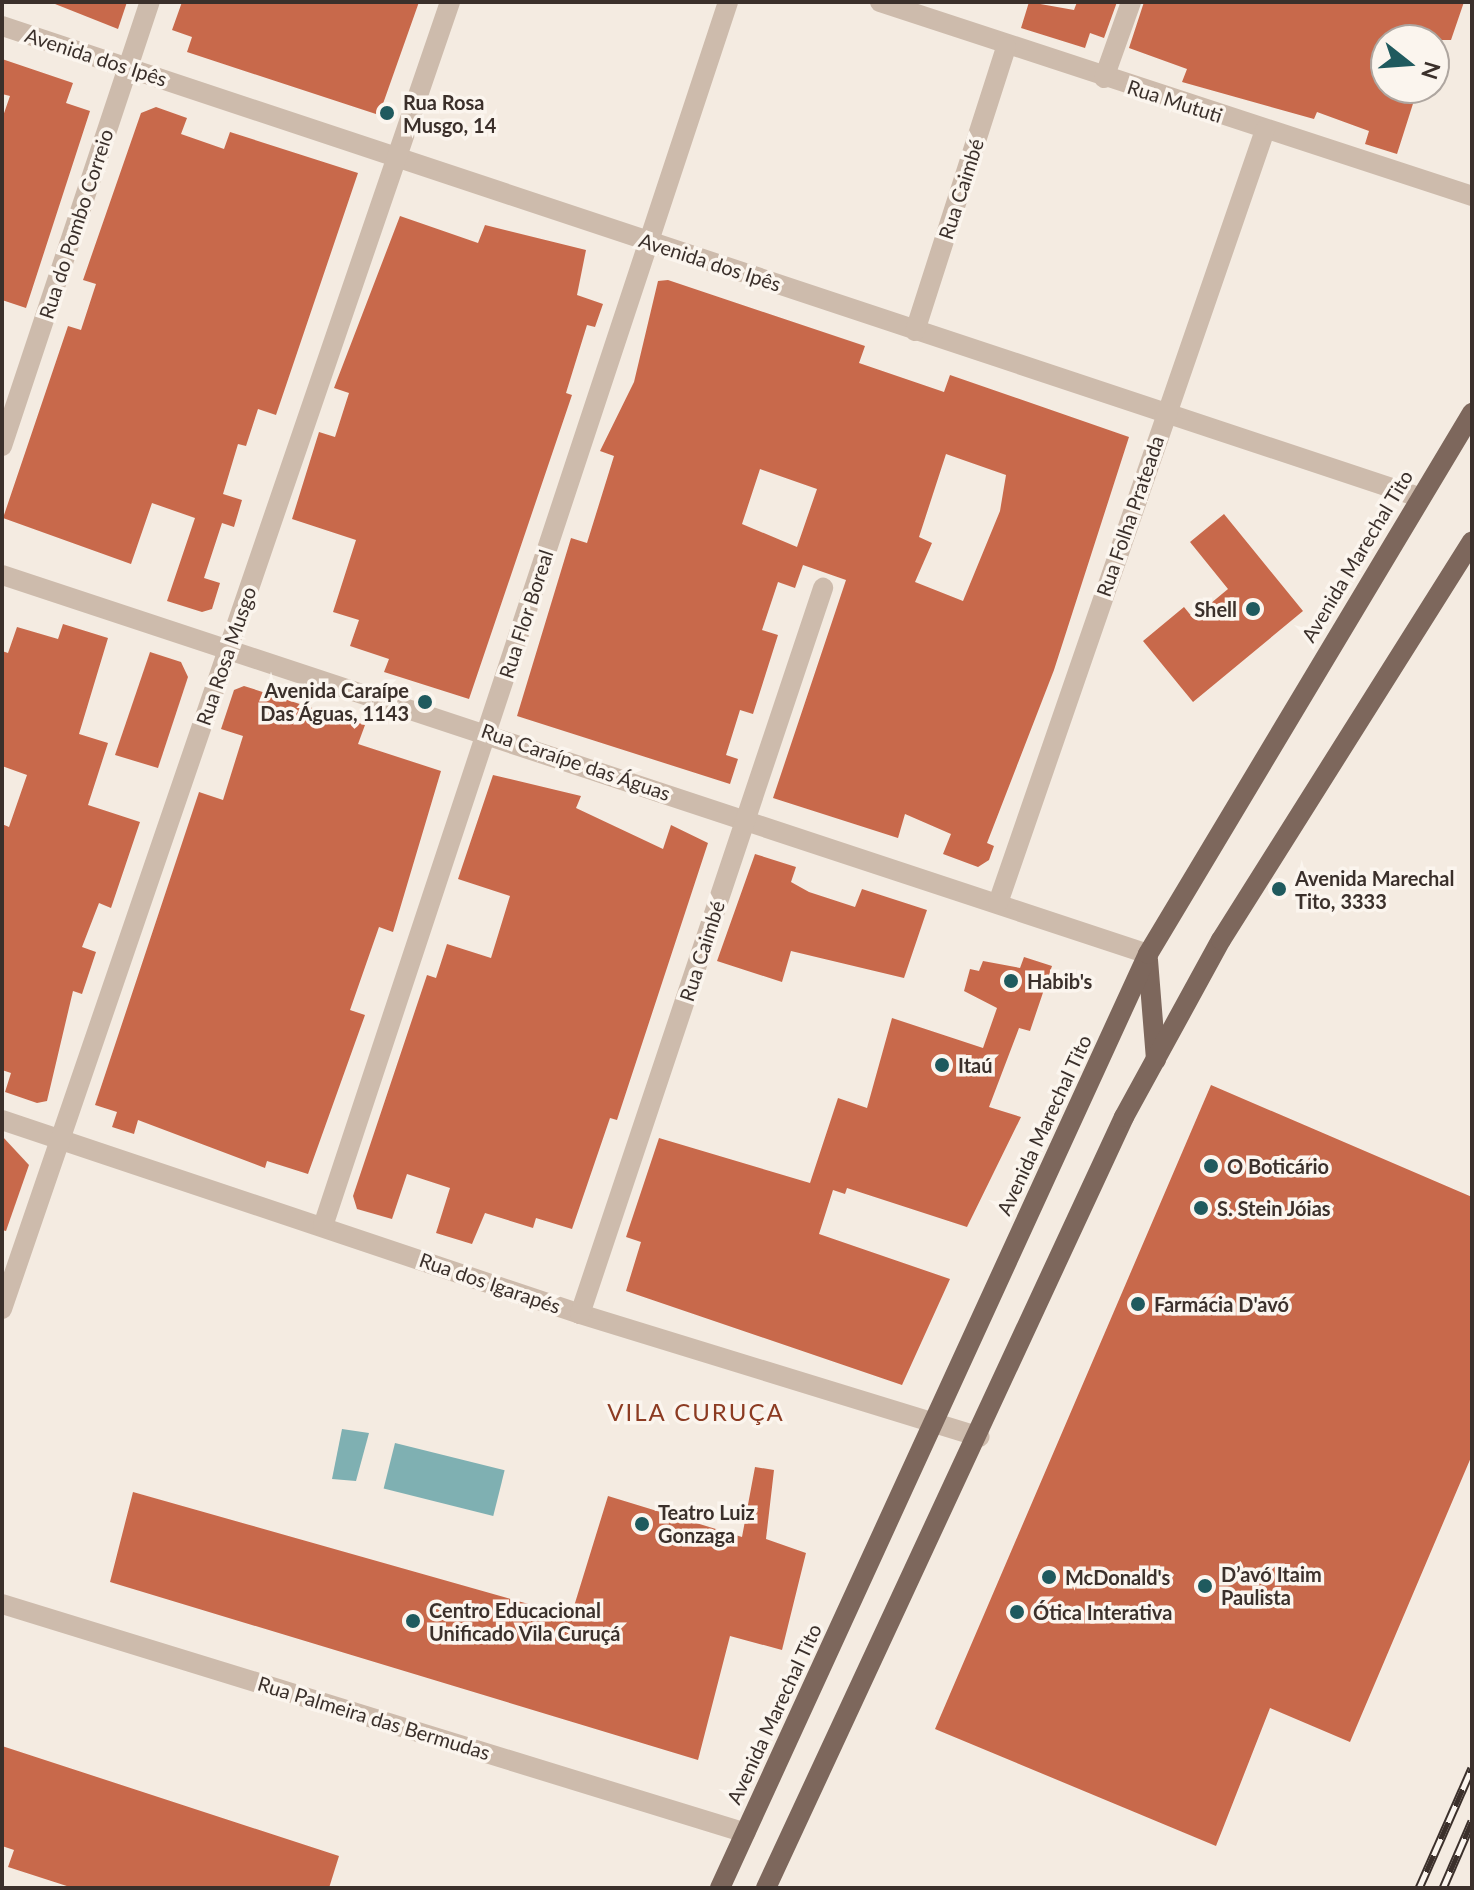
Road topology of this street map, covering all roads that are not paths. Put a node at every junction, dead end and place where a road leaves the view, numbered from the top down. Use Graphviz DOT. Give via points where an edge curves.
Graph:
graph roads {
  1 [pos="150,2"];
  2 [pos="450,2"];
  3 [pos="728,2"];
  4 [pos="880,2"];
  5 [pos="1131,2"];
  6 [pos="2,26"];
  7 [pos="1006,47"];
  8 [pos="128,68"];
  9 [pos="1104,78"];
  10 [pos="1265,130"];
  11 [pos="397,157"];
  12 [pos="1472,196"];
  13 [pos="649,242"];
  14 [pos="915,331"];
  15 [pos="1472,413"];
  16 [pos="1164,416"];
  17 [pos="2,446"];
  18 [pos="1419,497"];
  19 [pos="1472,541"];
  20 [pos="2,575"];
  21 [pos="823,588"];
  22 [pos="228,651"];
  23 [pos="487,731"];
  24 [pos="746,819"];
  25 [pos="998,903"];
  26 [pos="1148,954"];
  27 [pos="1156,1060"];
  28 [pos="2,1120"];
  29 [pos="60,1139"];
  30 [pos="323,1226"];
  31 [pos="2,1309"];
  32 [pos="580,1314"];
  33 [pos="934,1422"];
  34 [pos="980,1437"];
  35 [pos="2,1604"];
  36 [pos="746,1833"];
  37 [pos="720,1888"];
  38 [pos="766,1888"];
  1 -- 8 [label="street, Rua do Pombo Correio"];
  2 -- 11 [label="street, Rua Rosa Musgo"];
  3 -- 13 [label="street, Rua Flor Boreal"];
  4 -- 7 [label="street, Rua Mututi"];
  5 -- 9 [label="street"];
  6 -- 8 [label="street, Avenida dos Ipês"];
  7 -- 9 [label="street, Rua Mututi"];
  7 -- 14 [label="street, Rua Caimbé"];
  8 -- 11 [label="street, Avenida dos Ipês"];
  8 -- 17 [label="street, Rua do Pombo Correio"];
  9 -- 10 [label="street, Rua Mututi"];
  10 -- 12 [label="street, Rua Mututi"];
  10 -- 16 [label="street, Rua Folha Prateada"];
  11 -- 13 [label="street, Avenida dos Ipês"];
  11 -- 22 [label="street, Rua Rosa Musgo"];
  13 -- 14 [label="street, Avenida dos Ipês"];
  13 -- 23 [label="street, Rua Flor Boreal"];
  14 -- 16 [label="street, Avenida dos Ipês"];
  15 -- 18 [label="main road, Avenida Marechal Tito"];
  16 -- 18 [label="street, Avenida dos Ipês"];
  16 -- 25 [label="street, Rua Folha Prateada"];
  18 -- 26 [label="main road, Avenida Marechal Tito"];
  19 -- 27 [label="main road" via="1221,940"];
  20 -- 22 [label="street, Rua Caraípe das Águas"];
  21 -- 24 [label="street, Rua Caimbé"];
  22 -- 23 [label="street, Rua Caraípe das Águas"];
  22 -- 29 [label="street, Rua Rosa Musgo"];
  23 -- 24 [label="street, Rua Caraípe das Águas"];
  23 -- 30 [label="street, Rua Flor Boreal"];
  24 -- 25 [label="street, Rua Caraípe das Águas"];
  24 -- 32 [label="street, Rua Caimbé"];
  25 -- 26 [label="street, Rua Caraípe das Águas"];
  26 -- 27 [label="main road"];
  26 -- 33 [label="main road, Avenida Marechal Tito"];
  27 -- 34 [label="main road"];
  28 -- 29 [label="street, Rua dos Igarapés"];
  29 -- 30 [label="street, Rua dos Igarapés"];
  29 -- 31 [label="street, Rua Rosa Musgo"];
  30 -- 32 [label="street, Rua dos Igarapés"];
  32 -- 33 [label="street, Rua dos Igarapés"];
  33 -- 34 [label="street, Rua dos Igarapés"];
  33 -- 36 [label="main road, Avenida Marechal Tito"];
  34 -- 38 [label="main road"];
  35 -- 36 [label="street, Rua Palmeira das Bermudas"];
  36 -- 37 [label="main road, Avenida Marechal Tito"];
}
